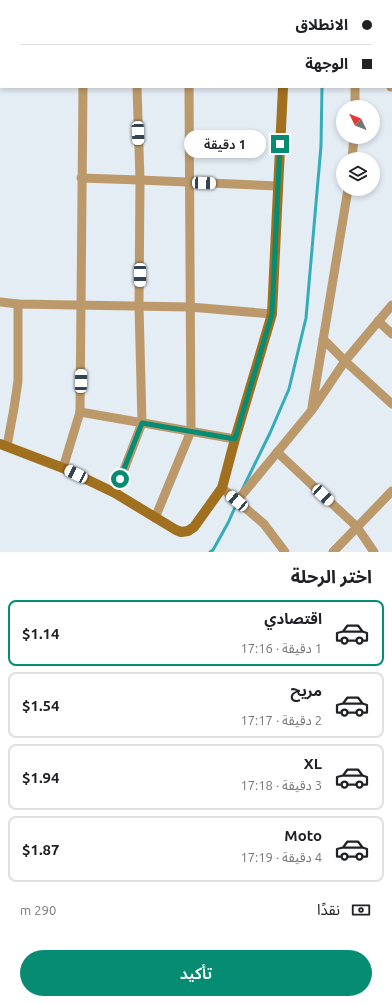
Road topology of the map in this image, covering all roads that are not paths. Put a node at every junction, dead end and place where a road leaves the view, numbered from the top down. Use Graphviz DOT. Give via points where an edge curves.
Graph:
graph roads {
  1 [pos="83,88"];
  2 [pos="137,88"];
  3 [pos="189,88"];
  4 [pos="283,88"];
  5 [pos="355,88"];
  6 [pos="355,100"];
  7 [pos="81,178"];
  8 [pos="140,180"];
  9 [pos="189,182"];
  10 [pos="278,186"];
  11 [pos="347,196"];
  12 [pos="0,302"];
  13 [pos="18,304"];
  14 [pos="82,305"];
  15 [pos="392,305"];
  16 [pos="140,306"];
  17 [pos="190,307"];
  18 [pos="272,314"];
  19 [pos="378,321"];
  20 [pos="392,334"];
  21 [pos="323,339"];
  22 [pos="345,361"];
  23 [pos="392,404"];
  24 [pos="312,410"];
  25 [pos="80,412"];
  26 [pos="142,423"];
  27 [pos="191,431"];
  28 [pos="235,439"];
  29 [pos="4,445"];
  30 [pos="277,452"];
  31 [pos="63,468"];
  32 [pos="225,491"];
  33 [pos="392,491"];
  34 [pos="115,493"];
  35 [pos="241,500"];
  36 [pos="155,518"];
  37 [pos="357,527"];
  38 [pos="284,552"];
  39 [pos="333,552"];
  40 [pos="374,552"];
  1 -- 7 [label="street"];
  2 -- 8 [label="street"];
  3 -- 9 [label="street"];
  4 -- 10 [label="street"];
  5 -- 6 [label="street"];
  7 -- 8 [label="street"];
  7 -- 14 [label="street"];
  8 -- 9 [label="street"];
  8 -- 16 [label="street"];
  9 -- 10 [label="street"];
  9 -- 17 [label="street"];
  10 -- 18 [label="street"];
  11 -- 21 [label="street"];
  12 -- 13 [label="street"];
  13 -- 14 [label="street"];
  13 -- 29 [label="street" via="18,380"];
  14 -- 16 [label="street"];
  14 -- 25 [label="street"];
  15 -- 19 [label="street"];
  16 -- 17 [label="street"];
  16 -- 26 [label="street"];
  17 -- 18 [label="street"];
  17 -- 27 [label="street"];
  18 -- 28 [label="street"];
  19 -- 20 [label="street"];
  19 -- 22 [label="street"];
  21 -- 22 [label="street"];
  21 -- 24 [label="street"];
  22 -- 23 [label="street"];
  22 -- 24 [label="street"];
  24 -- 30 [label="street"];
  25 -- 26 [label="street"];
  25 -- 31 [label="street"];
  26 -- 27 [label="street"];
  26 -- 34 [label="street"];
  27 -- 28 [label="street"];
  27 -- 36 [label="street"];
  28 -- 32 [label="street"];
  29 -- 31 [label="street"];
  30 -- 35 [label="street"];
  30 -- 37 [label="street"];
  31 -- 34 [label="street"];
  32 -- 35 [label="street"];
  32 -- 36 [label="street" via="200,521 188,531 181,532"];
  33 -- 37 [label="street"];
  34 -- 36 [label="street"];
  35 -- 38 [label="street" via="264,524"];
  37 -- 39 [label="street"];
  37 -- 40 [label="street"];
}
